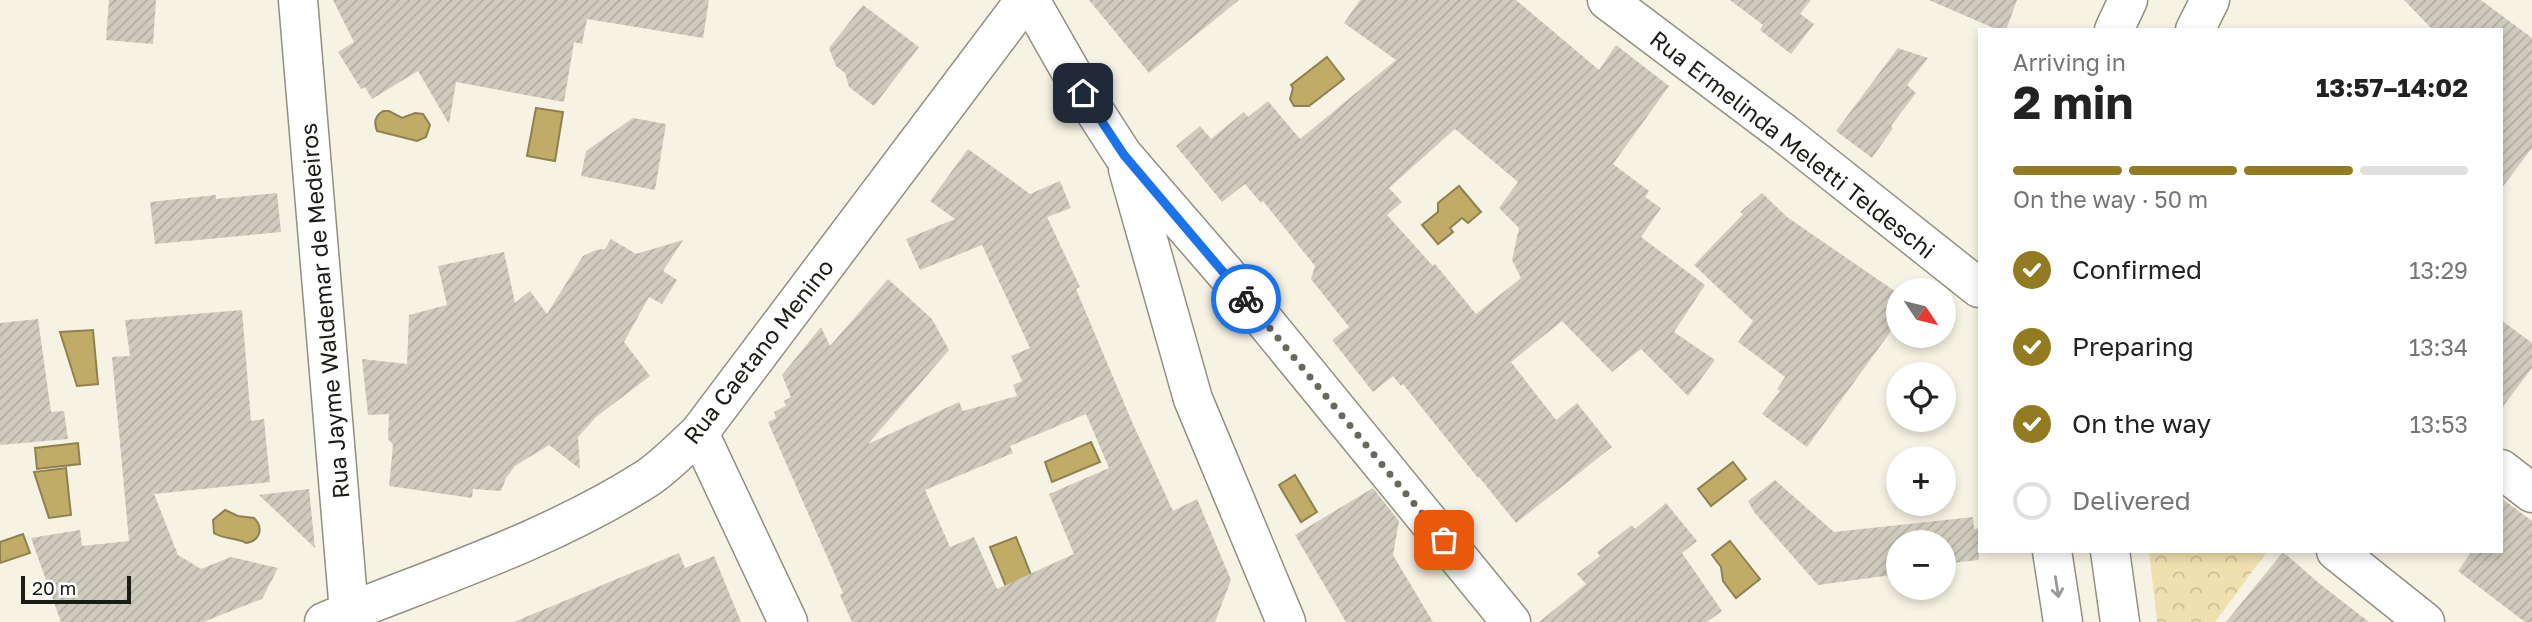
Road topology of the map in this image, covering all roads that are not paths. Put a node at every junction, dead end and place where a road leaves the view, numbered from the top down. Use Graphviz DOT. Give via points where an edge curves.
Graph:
graph roads {
  1 [pos="298,0"];
  2 [pos="1028,0"];
  3 [pos="1606,0"];
  4 [pos="2128,0"];
  5 [pos="2210,0"];
  6 [pos="2115,28"];
  7 [pos="2196,28"];
  8 [pos="1124,155"];
  9 [pos="1978,287"];
  10 [pos="699,433"];
  11 [pos="2503,471"];
  12 [pos="2532,493"];
  13 [pos="2052,553"];
  14 [pos="2110,553"];
  15 [pos="2339,553"];
  16 [pos="342,619"];
  17 [pos="788,622"];
  18 [pos="1286,622"];
  19 [pos="1511,622"];
  20 [pos="2063,622"];
  21 [pos="2120,622"];
  22 [pos="2425,622"];
  1 -- 16 [label="street, Rua Jayme Waldemar de Medeiros"];
  2 -- 8 [label="street"];
  2 -- 10 [label="street, Rua Caetano Menino"];
  3 -- 9 [label="street, Rua Ermelinda Meletti Teldeschi"];
  4 -- 6 [label="street"];
  5 -- 7 [label="street"];
  8 -- 18 [label="street" via="1193,399"];
  8 -- 19 [label="street"];
  10 -- 16 [label="street, Rua Caetano Menino" via="649,478 578,517"];
  10 -- 17 [label="street"];
  11 -- 12 [label="street"];
  13 -- 20 [label="street, one-way"];
  14 -- 21 [label="street"];
  15 -- 22 [label="street"];
}
